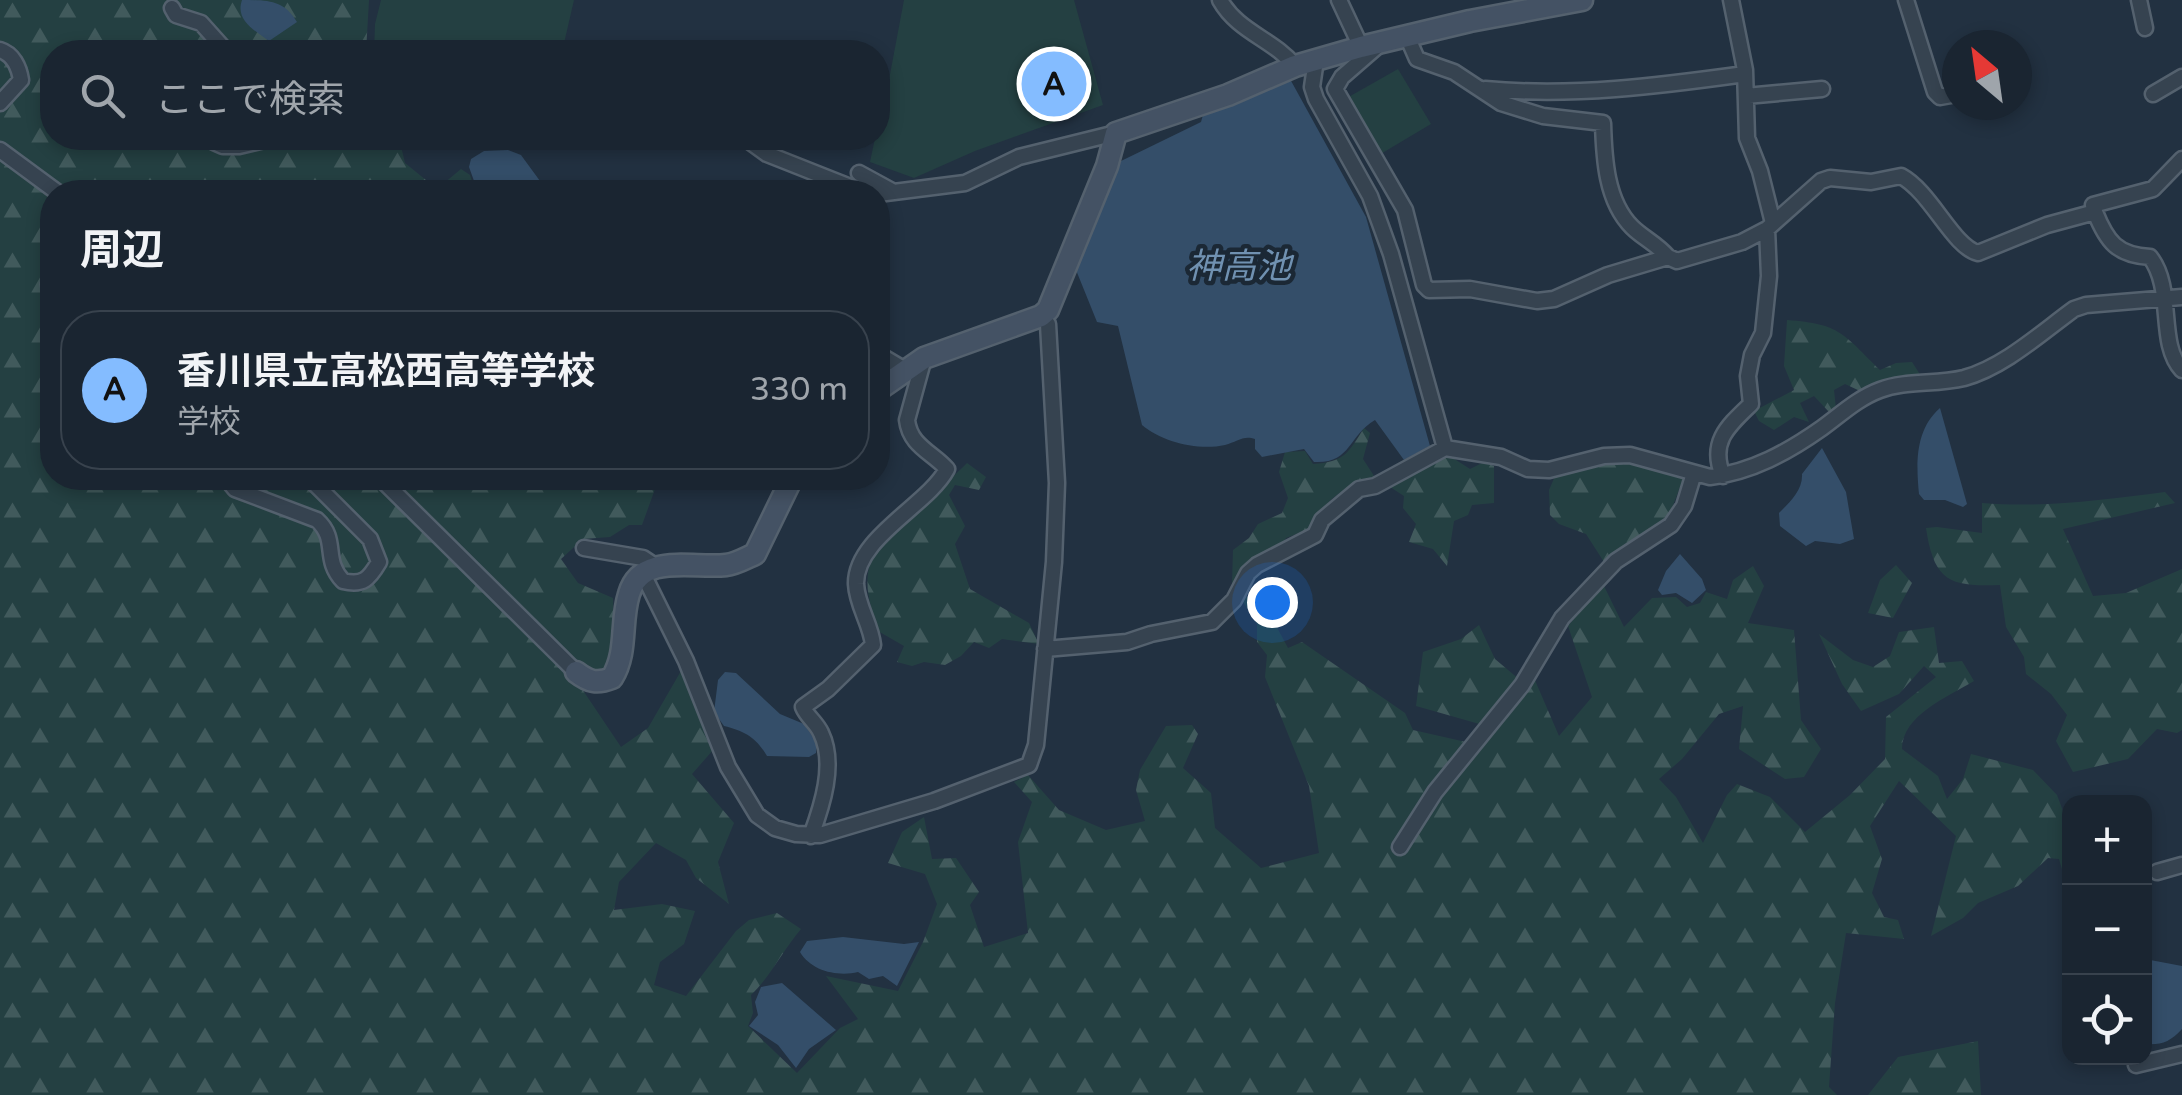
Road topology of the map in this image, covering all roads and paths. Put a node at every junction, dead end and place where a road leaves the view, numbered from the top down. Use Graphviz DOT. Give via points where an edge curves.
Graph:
graph roads {
  1 [pos="1220,0"];
  2 [pos="1339,0"];
  3 [pos="1582,0"];
  4 [pos="1731,0"];
  5 [pos="1906,0"];
  6 [pos="2140,0"];
  7 [pos="172,8"];
  8 [pos="2145,28"];
  9 [pos="1407,36"];
  10 [pos="216,40"];
  11 [pos="1382,42"];
  12 [pos="1361,47"];
  13 [pos="0,50"];
  14 [pos="1306,63"];
  15 [pos="1745,74"];
  16 [pos="2182,77"];
  17 [pos="1480,89"];
  18 [pos="1822,89"];
  19 [pos="2152,94"];
  20 [pos="1746,96"];
  21 [pos="1942,97"];
  22 [pos="0,102"];
  23 [pos="1116,133"];
  24 [pos="0,150"];
  25 [pos="762,150"];
  26 [pos="2182,159"];
  27 [pos="859,173"];
  28 [pos="41,180"];
  29 [pos="833,180"];
  30 [pos="868,180"];
  31 [pos="890,192"];
  32 [pos="2095,212"];
  33 [pos="1770,226"];
  34 [pos="1668,257"];
  35 [pos="2182,297"];
  36 [pos="2166,300"];
  37 [pos="1041,316"];
  38 [pos="924,358"];
  39 [pos="890,361"];
  40 [pos="904,370"];
  41 [pos="2182,370"];
  42 [pos="890,381"];
  43 [pos="1446,448"];
  44 [pos="1694,473"];
  45 [pos="1723,476"];
  46 [pos="238,490"];
  47 [pos="321,490"];
  48 [pos="392,490"];
  49 [pos="786,490"];
  50 [pos="584,548"];
  51 [pos="649,570"];
  52 [pos="1045,649"];
  53 [pos="576,672"];
  54 [pos="811,836"];
  55 [pos="1400,847"];
  56 [pos="2182,865"];
  57 [pos="2156,872"];
  58 [pos="2182,1054"];
  59 [pos="2152,1061"];
  1 -- 14 [label="street" via="1229,17"];
  2 -- 12 [label="street"];
  3 -- 9 [label="street"];
  4 -- 15 [label="street"];
  5 -- 21 [label="street" via="1934,92"];
  6 -- 8 [label="street"];
  7 -- 10 [label="street"];
  9 -- 11 [label="street"];
  9 -- 17 [label="street" via="1417,59"];
  11 -- 12 [label="street"];
  11 -- 34 [label="street" via="1335,89 1405,210 1429,290 1554,299"];
  12 -- 14 [label="street"];
  13 -- 22 [label="street" via="19,67 22,80"];
  14 -- 23 [label="street"];
  14 -- 43 [label="street" via="1316,99 1370,196"];
  15 -- 17 [label="street" via="1558,93"];
  15 -- 20 [label="street"];
  16 -- 19 [label="street"];
  17 -- 34 [label="street" via="1543,116 1603,123 1604,160 1625,218"];
  18 -- 20 [label="street"];
  20 -- 33 [label="street" via="1747,138"];
  23 -- 31 [label="street" via="1019,157 964,183"];
  23 -- 37 [label="street" via="1072,255"];
  24 -- 28 [label="street"];
  25 -- 29 [label="street"];
  26 -- 32 [label="street" via="2153,189 2093,205"];
  27 -- 30 [label="street"];
  32 -- 33 [label="street" via="1978,253 1967,250 1939,211 1901,176 1871,182 1830,178"];
  32 -- 36 [label="street" via="2113,246 2150,257"];
  33 -- 34 [label="street" via="1742,242 1678,261"];
  33 -- 45 [label="street" via="1763,333 1748,376 1751,404 1721,434 1716,449"];
  35 -- 36 [label="street"];
  36 -- 41 [label="street" via="2172,354"];
  36 -- 45 [label="street" via="2074,309 1966,378 1880,390 1788,450"];
  37 -- 38 [label="street"];
  37 -- 52 [label="street" via="1048,324 1056,483"];
  38 -- 40 [label="street"];
  38 -- 54 [label="street" via="908,430 947,469 859,568 858,595 873,645 803,707 825,742 828,772"];
  39 -- 40 [label="street"];
  40 -- 42 [label="street"];
  43 -- 44 [label="street" via="1528,468 1630,455"];
  43 -- 52 [label="street" via="1358,489 1315,534 1248,573 1212,622 1127,642"];
  44 -- 45 [label="street"];
  44 -- 55 [label="street" via="1671,525 1616,561 1562,618 1522,685 1435,792"];
  46 -- 47 [label="street" via="316,520 327,529 329,560 344,582 370,578 379,562 370,539"];
  48 -- 53 [label="street"];
  49 -- 51 [label="street" via="755,554 729,565"];
  50 -- 51 [label="street" via="643,558"];
  51 -- 53 [label="street" via="630,590 612,678 599,683"];
  51 -- 54 [label="street" via="746,799 775,828"];
  52 -- 54 [label="street" via="1029,765 934,802"];
  56 -- 57 [label="street"];
  58 -- 59 [label="street"];
}
